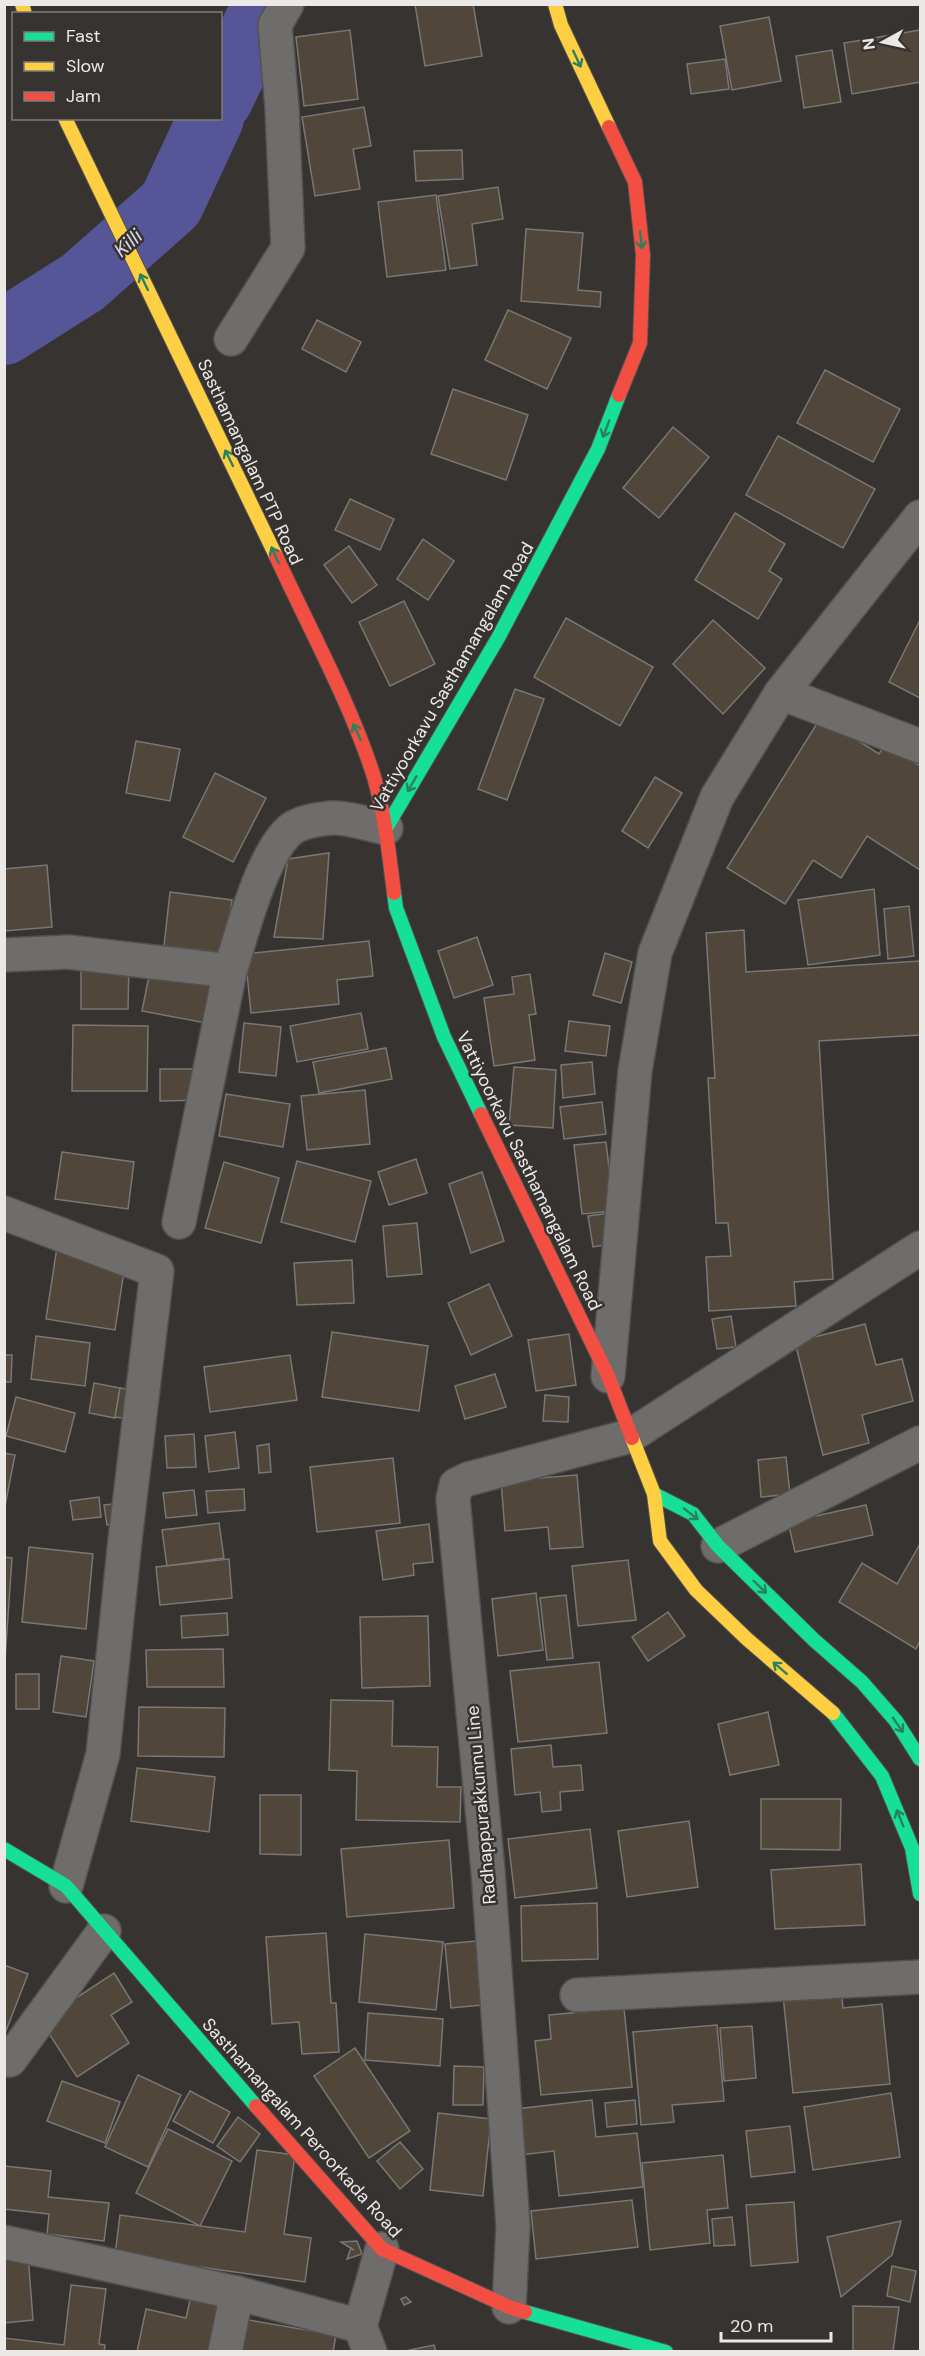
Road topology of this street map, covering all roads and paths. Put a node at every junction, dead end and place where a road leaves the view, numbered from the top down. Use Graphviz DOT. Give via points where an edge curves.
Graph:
graph roads {
  1 [pos="287,4"];
  2 [pos="555,4"];
  3 [pos="66,120"];
  4 [pos="231,339"];
  5 [pos="921,517"];
  6 [pos="781,693"];
  7 [pos="921,746"];
  8 [pos="386,828"];
  9 [pos="4,955"];
  10 [pos="230,971"];
  11 [pos="4,1213"];
  12 [pos="179,1222"];
  13 [pos="921,1248"];
  14 [pos="608,1376"];
  15 [pos="630,1436"];
  16 [pos="921,1443"];
  17 [pos="654,1494"];
  18 [pos="718,1546"];
  19 [pos="920,1758"];
  20 [pos="4,1849"];
  21 [pos="66,1886"];
  22 [pos="921,1894"];
  23 [pos="104,1932"];
  24 [pos="921,1977"];
  25 [pos="577,1995"];
  26 [pos="10,2060"];
  27 [pos="4,2242"];
  28 [pos="382,2249"];
  29 [pos="237,2293"];
  30 [pos="509,2307"];
  31 [pos="365,2339"];
  32 [pos="225,2352"];
  33 [pos="666,2352"];
  1 -- 4 [label="street" via="275,25 288,248"];
  2 -- 8 [label="main road, Vattiyoorkavu Sasthamangalam Road, one-way" via="561,25 635,182 643,255 640,343 598,449 576,492 498,638"];
  8 -- 3 [label="main road, Sasthamangalam PTP Road, one-way" via="361,741 255,510"];
  5 -- 6 [label="street"];
  6 -- 7 [label="street"];
  6 -- 14 [label="street" via="717,797 655,953 635,1071"];
  8 -- 10 [label="street" via="334,818 295,826 267,863"];
  8 -- 14 [label="main road, Vattiyoorkavu Sasthamangalam Road" via="396,908 444,1037"];
  9 -- 10 [label="street" via="68,952"];
  10 -- 12 [label="street"];
  11 -- 21 [label="street" via="157,1271 103,1754"];
  13 -- 15 [label="street"];
  14 -- 15 [label="main road, Vattiyoorkavu Sasthamangalam Road"];
  15 -- 17 [label="main road, Vattiyoorkavu Sasthamangalam Road"];
  15 -- 30 [label="street, Radhappurakkunnu Line" via="468,1479 456,1485 453,1499 488,1871 513,2226"];
  16 -- 18 [label="street"];
  17 -- 18 [label="main road, one-way" via="693,1514"];
  22 -- 17 [label="main road, Vattiyoorkavu Sasthamangalam Road, one-way" via="912,1848 882,1776 838,1717 747,1640 696,1590 660,1541"];
  18 -- 19 [label="main road, one-way" via="862,1682 896,1720"];
  20 -- 21 [label="main road, Sasthamangalam Peroorkada Road"];
  21 -- 23 [label="main road, Sasthamangalam Peroorkada Road"];
  23 -- 26 [label="street"];
  23 -- 28 [label="main road, Sasthamangalam Peroorkada Road"];
  24 -- 25 [label="street"];
  27 -- 29 [label="street"];
  28 -- 30 [label="main road, Sasthamangalam Peroorkada Road"];
  28 -- 31 [label="street"];
  29 -- 31 [label="street"];
  29 -- 32 [label="street"];
  30 -- 33 [label="main road, Sasthamangalam Peroorkada Road"];
}
